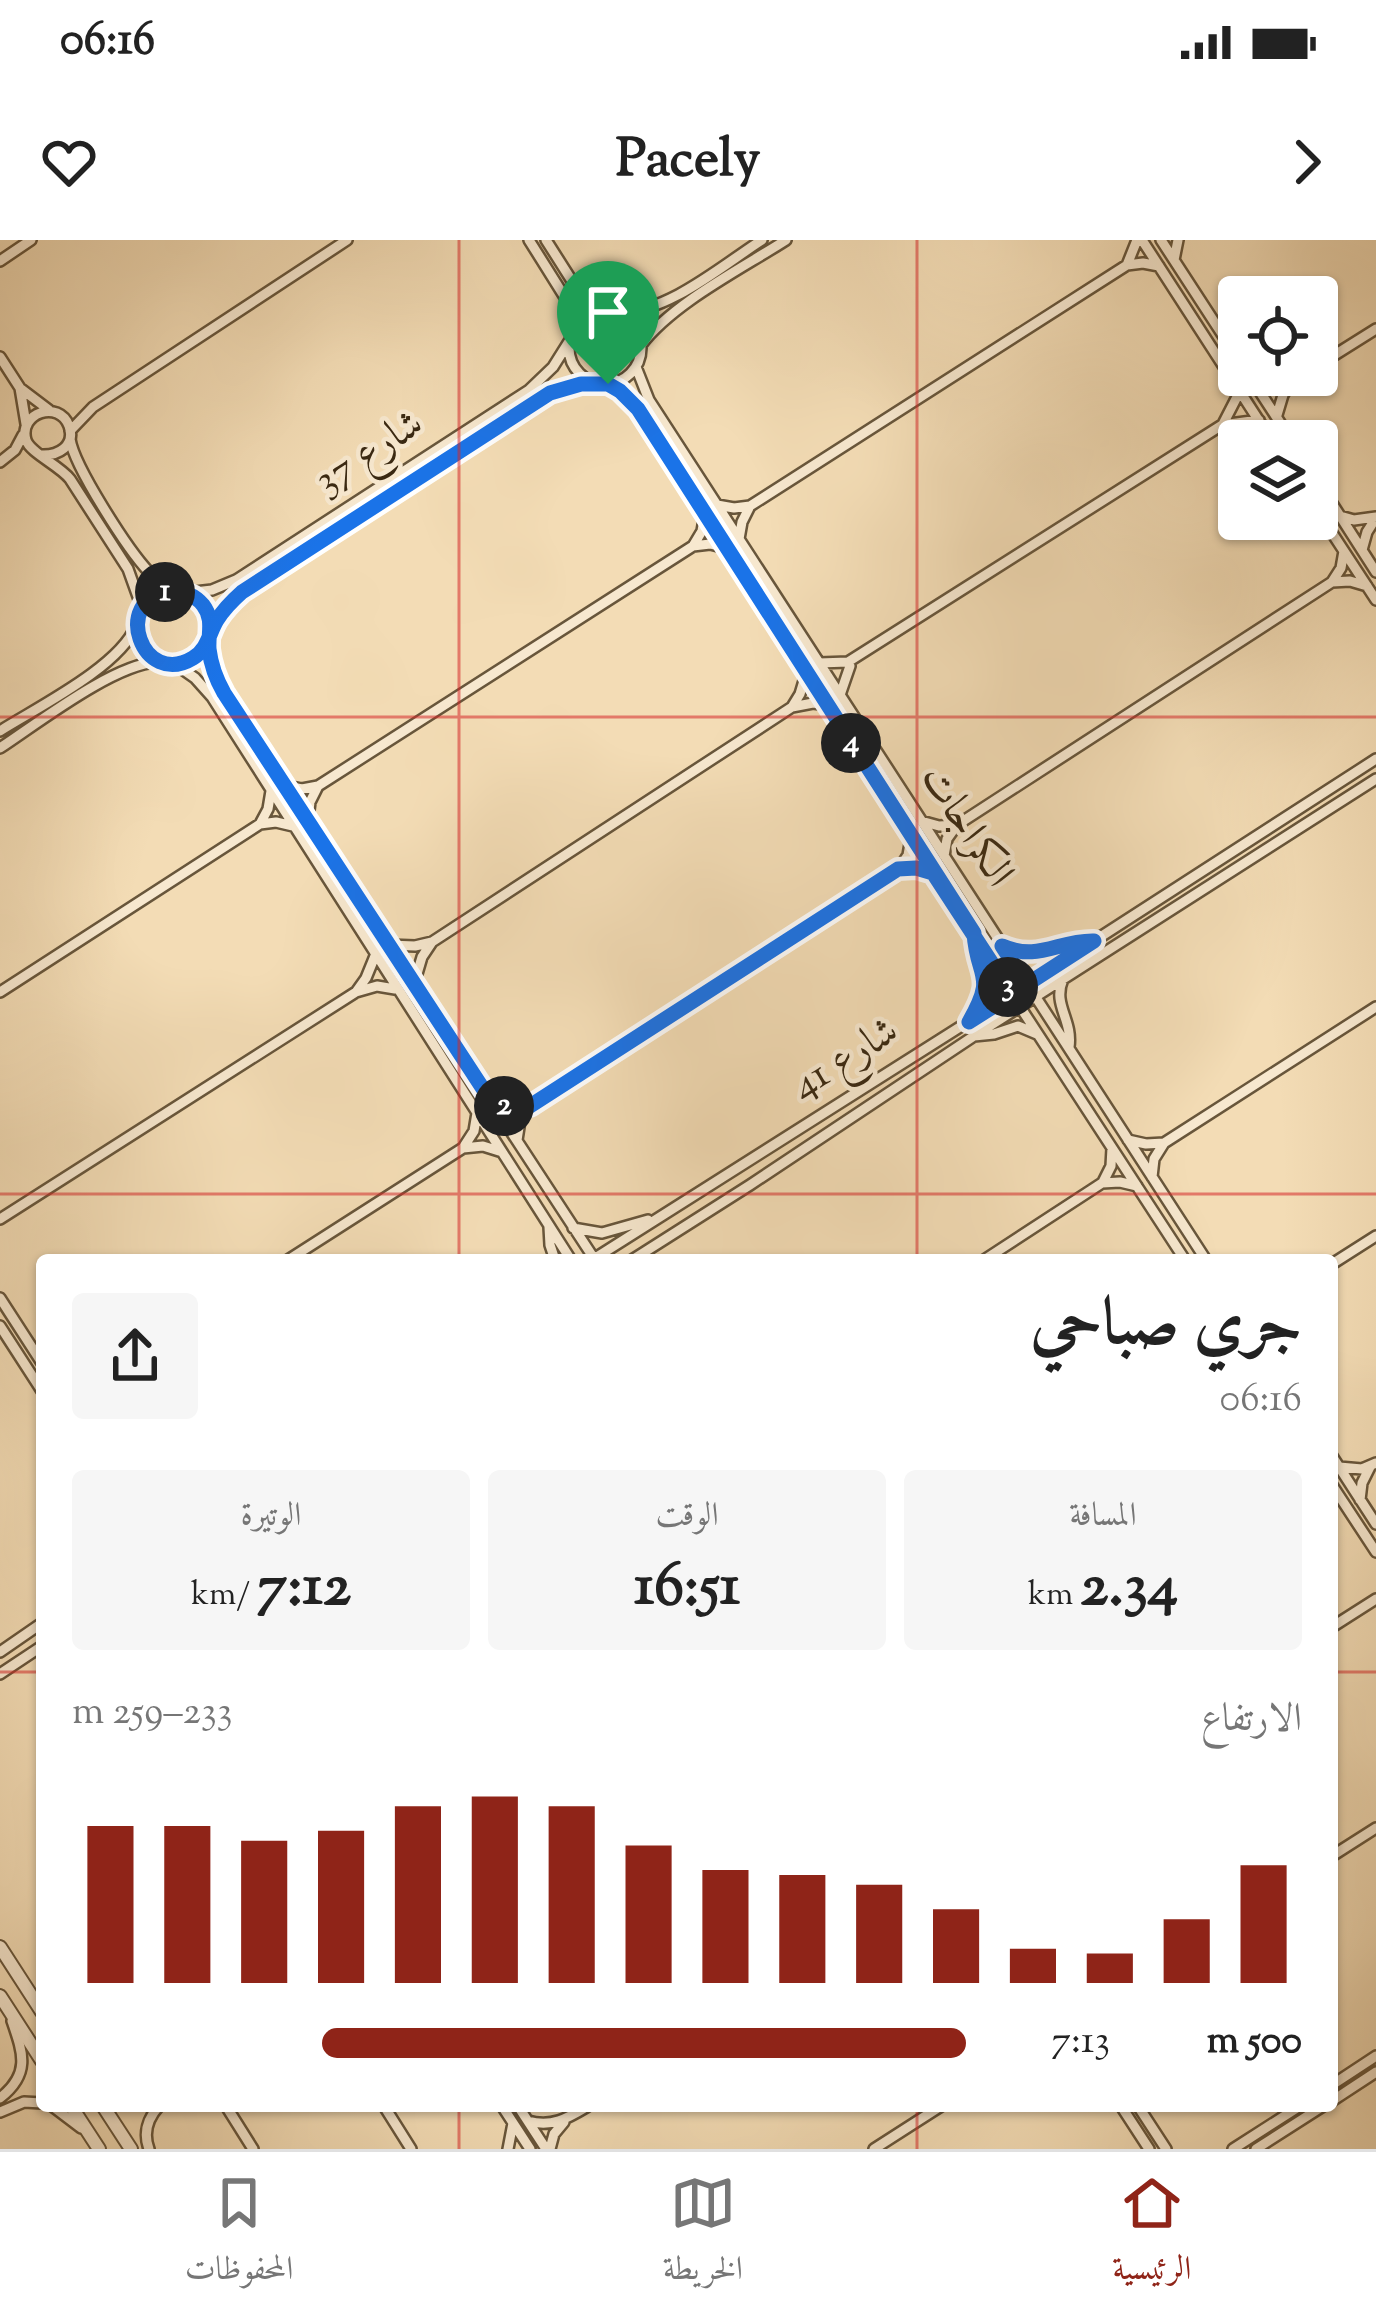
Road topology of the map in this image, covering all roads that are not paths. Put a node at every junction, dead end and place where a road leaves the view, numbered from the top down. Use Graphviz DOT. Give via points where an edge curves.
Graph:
graph roads {
  1 [pos="32,240"];
  2 [pos="346,240"];
  3 [pos="529,240"];
  4 [pos="546,240"];
  5 [pos="762,240"];
  6 [pos="786,240"];
  7 [pos="1140,240"];
  8 [pos="1161,240"];
  9 [pos="1178,240"];
  10 [pos="1174,260"];
  11 [pos="0,261"];
  12 [pos="1126,265"];
  13 [pos="1160,266"];
  14 [pos="608,312"];
  15 [pos="1218,328"];
  16 [pos="1376,329"];
  17 [pos="572,335"];
  18 [pos="641,345"];
  19 [pos="1338,353"];
  20 [pos="0,357"];
  21 [pos="1218,357"];
  22 [pos="636,367"];
  23 [pos="603,384"];
  24 [pos="20,388"];
  25 [pos="1243,396"];
  26 [pos="1262,396"];
  27 [pos="1282,396"];
  28 [pos="93,406"];
  29 [pos="55,412"];
  30 [pos="1276,417"];
  31 [pos="1259,420"];
  32 [pos="1278,420"];
  33 [pos="26,428"];
  34 [pos="1218,428"];
  35 [pos="70,435"];
  36 [pos="39,454"];
  37 [pos="2,461"];
  38 [pos="717,505"];
  39 [pos="750,506"];
  40 [pos="1338,513"];
  41 [pos="704,514"];
  42 [pos="1340,516"];
  43 [pos="1376,518"];
  44 [pos="739,539"];
  45 [pos="1337,540"];
  46 [pos="694,546"];
  47 [pos="726,548"];
  48 [pos="1362,550"];
  49 [pos="1344,551"];
  50 [pos="1376,572"];
  51 [pos="1332,582"];
  52 [pos="1367,586"];
  53 [pos="172,591"];
  54 [pos="186,593"];
  55 [pos="1376,600"];
  56 [pos="142,608"];
  57 [pos="138,621"];
  58 [pos="210,635"];
  59 [pos="161,662"];
  60 [pos="848,662"];
  61 [pos="819,663"];
  62 [pos="175,664"];
  63 [pos="806,672"];
  64 [pos="840,695"];
  65 [pos="827,705"];
  66 [pos="792,707"];
  67 [pos="0,731"];
  68 [pos="0,748"];
  69 [pos="1376,759"];
  70 [pos="1376,779"];
  71 [pos="286,786"];
  72 [pos="319,786"];
  73 [pos="271,791"];
  74 [pos="308,820"];
  75 [pos="921,821"];
  76 [pos="260,824"];
  77 [pos="957,825"];
  78 [pos="293,826"];
  79 [pos="911,838"];
  80 [pos="944,856"];
  81 [pos="898,869"];
  82 [pos="933,873"];
  83 [pos="974,933"];
  84 [pos="1094,941"];
  85 [pos="432,942"];
  86 [pos="389,945"];
  87 [pos="1002,946"];
  88 [pos="375,956"];
  89 [pos="1063,979"];
  90 [pos="414,983"];
  91 [pos="1027,985"];
  92 [pos="398,990"];
  93 [pos="0,992"];
  94 [pos="356,992"];
  95 [pos="1012,994"];
  96 [pos="1036,996"];
  97 [pos="1020,1006"];
  98 [pos="1376,1006"];
  99 [pos="969,1022"];
  100 [pos="1039,1035"];
  101 [pos="974,1036"];
  102 [pos="1069,1047"];
  103 [pos="491,1101"];
  104 [pos="530,1106"];
  105 [pos="477,1113"];
  106 [pos="517,1140"];
  107 [pos="1128,1140"];
  108 [pos="1164,1143"];
  109 [pos="464,1148"];
  110 [pos="1112,1148"];
  111 [pos="502,1152"];
  112 [pos="1153,1178"];
  113 [pos="1102,1183"];
  114 [pos="1137,1186"];
  115 [pos="0,1220"];
  116 [pos="654,1220"];
  117 [pos="549,1226"];
  118 [pos="573,1228"];
  119 [pos="1376,1236"];
  120 [pos="297,1254"];
  121 [pos="554,1254"];
  122 [pos="567,1254"];
  123 [pos="589,1254"];
  124 [pos="602,1254"];
  125 [pos="643,1254"];
  126 [pos="993,1254"];
  127 [pos="1182,1254"];
  128 [pos="1202,1254"];
  129 [pos="1338,1260"];
  130 [pos="0,1298"];
  131 [pos="0,1327"];
  132 [pos="36,1355"];
  133 [pos="36,1382"];
  134 [pos="1373,1465"];
  135 [pos="1339,1467"];
  136 [pos="1338,1494"];
  137 [pos="1360,1500"];
  138 [pos="1338,1504"];
  139 [pos="1346,1505"];
  140 [pos="1376,1524"];
  141 [pos="1376,1552"];
  142 [pos="1376,1599"];
  143 [pos="1338,1623"];
  144 [pos="36,1628"];
  145 [pos="36,1650"];
  146 [pos="0,1652"];
  147 [pos="0,1674"];
  148 [pos="1376,1828"];
  149 [pos="1338,1852"];
  150 [pos="0,1947"];
  151 [pos="0,1996"];
  152 [pos="36,2003"];
  153 [pos="9,2010"];
  154 [pos="36,2053"];
  155 [pos="1376,2056"];
  156 [pos="1376,2072"];
  157 [pos="1338,2081"];
  158 [pos="1338,2097"];
  159 [pos="0,2098"];
  160 [pos="36,2103"];
  161 [pos="60,2112"];
  162 [pos="75,2112"];
  163 [pos="107,2112"];
  164 [pos="155,2112"];
  165 [pos="230,2112"];
  166 [pos="388,2112"];
  167 [pos="506,2112"];
  168 [pos="522,2112"];
  169 [pos="578,2112"];
  170 [pos="932,2112"];
  171 [pos="1125,2112"];
  172 [pos="1142,2112"];
  173 [pos="1291,2112"];
  174 [pos="1315,2112"];
  175 [pos="0,2113"];
  176 [pos="568,2118"];
  177 [pos="528,2121"];
  178 [pos="513,2123"];
  179 [pos="89,2134"];
  180 [pos="99,2149"];
  181 [pos="131,2149"];
  182 [pos="149,2149"];
  183 [pos="253,2149"];
  184 [pos="412,2149"];
  185 [pos="508,2149"];
  186 [pos="530,2149"];
  187 [pos="548,2149"];
  188 [pos="874,2149"];
  189 [pos="1149,2149"];
  190 [pos="1166,2149"];
  191 [pos="1234,2149"];
  192 [pos="1256,2149"];
  1 -- 11 [label="street"];
  2 -- 28 [label="street"];
  3 -- 17 [label="street" via="566,299"];
  4 -- 14 [label="street" via="579,292"];
  5 -- 14 [label="street" via="669,300"];
  6 -- 18 [label="street" via="676,311"];
  7 -- 12 [label="street"];
  7 -- 13 [label="street"];
  8 -- 10 [label="street"];
  9 -- 10 [label="street"];
  10 -- 15 [label="street"];
  12 -- 13 [label="street"];
  12 -- 39 [label="street"];
  13 -- 21 [label="street"];
  14 -- 17 [label="street" via="591,315"];
  14 -- 18 [label="street" via="632,324"];
  16 -- 19 [label="street"];
  17 -- 23 [label="street" via="568,351 578,372"];
  17 -- 54 [label="street, شارع 37" via="530,390 236,580"];
  18 -- 22 [label="street"];
  20 -- 24 [label="street"];
  22 -- 23 [label="street"];
  22 -- 38 [label="street, الكراجات"];
  23 -- 41 [label="street, الكراجات" via="638,409"];
  23 -- 58 [label="street, شارع 37" via="565,387 537,401 242,592"];
  24 -- 29 [label="street"];
  24 -- 33 [label="street"];
  25 -- 31 [label="street"];
  26 -- 30 [label="street"];
  27 -- 30 [label="street"];
  28 -- 29 [label="street"];
  28 -- 35 [label="street"];
  29 -- 33 [label="street" via="36,414"];
  29 -- 35 [label="street"];
  30 -- 32 [label="street"];
  33 -- 36 [label="street"];
  33 -- 37 [label="street"];
  34 -- 60 [label="street"];
  35 -- 36 [label="street" via="62,451"];
  35 -- 53 [label="street" via="76,461 140,561"];
  36 -- 37 [label="street"];
  36 -- 56 [label="street" via="70,479 128,569"];
  38 -- 39 [label="street"];
  38 -- 44 [label="street, الكراجات"];
  39 -- 44 [label="street"];
  40 -- 42 [label="street"];
  41 -- 46 [label="street"];
  41 -- 47 [label="street, الكراجات"];
  42 -- 43 [label="street"];
  42 -- 48 [label="street"];
  43 -- 48 [label="street"];
  44 -- 61 [label="street, الكراجات"];
  45 -- 49 [label="street"];
  46 -- 47 [label="street"];
  46 -- 72 [label="street"];
  47 -- 63 [label="street, الكراجات"];
  48 -- 50 [label="street"];
  49 -- 51 [label="street"];
  49 -- 52 [label="street"];
  51 -- 52 [label="street"];
  51 -- 77 [label="street"];
  52 -- 55 [label="street"];
  53 -- 54 [label="street"];
  53 -- 56 [label="street"];
  54 -- 58 [label="street" via="203,605"];
  56 -- 57 [label="street"];
  57 -- 59 [label="street" via="140,642"];
  57 -- 67 [label="street" via="118,654"];
  58 -- 62 [label="street" via="196,656"];
  58 -- 71 [label="street" via="217,680"];
  59 -- 62 [label="street"];
  59 -- 68 [label="street" via="125,668"];
  60 -- 61 [label="street"];
  60 -- 64 [label="street"];
  61 -- 64 [label="street, الكراجات"];
  62 -- 73 [label="street" via="212,697"];
  63 -- 65 [label="street, الكراجات"];
  63 -- 66 [label="street"];
  64 -- 75 [label="street, الكراجات"];
  65 -- 66 [label="street"];
  65 -- 79 [label="street, الكراجات"];
  66 -- 85 [label="street"];
  69 -- 84 [label="street, شارع 41"];
  70 -- 89 [label="street, شارع 41"];
  71 -- 72 [label="street"];
  71 -- 74 [label="street"];
  72 -- 74 [label="street"];
  73 -- 76 [label="street"];
  73 -- 78 [label="street"];
  74 -- 86 [label="street"];
  75 -- 77 [label="street"];
  75 -- 80 [label="street, الكراجات"];
  76 -- 78 [label="street"];
  76 -- 93 [label="street"];
  77 -- 80 [label="street"];
  78 -- 88 [label="street"];
  79 -- 81 [label="street"];
  79 -- 82 [label="street, الكراجات"];
  80 -- 87 [label="street, الكراجات"];
  81 -- 82 [label="street"];
  81 -- 104 [label="street"];
  82 -- 83 [label="street, الكراجات"];
  83 -- 95 [label="street, الكراجات"];
  83 -- 99 [label="street" via="985,983"];
  84 -- 87 [label="street" via="1035,953"];
  84 -- 91 [label="street, شارع 41"];
  85 -- 86 [label="street"];
  85 -- 90 [label="street"];
  86 -- 90 [label="street"];
  87 -- 91 [label="street, الكراجات"];
  88 -- 92 [label="street"];
  88 -- 94 [label="street"];
  89 -- 96 [label="street, شارع 41"];
  89 -- 102 [label="street" via="1058,996"];
  90 -- 103 [label="street"];
  91 -- 95 [label="street, شارع 41"];
  91 -- 96 [label="street, الكراجات"];
  92 -- 94 [label="street"];
  92 -- 105 [label="street"];
  94 -- 115 [label="street"];
  95 -- 97 [label="street, الكراجات"];
  95 -- 99 [label="street, شارع 41"];
  96 -- 97 [label="street, شارع 41"];
  96 -- 102 [label="street, الكراجات"];
  97 -- 100 [label="street, الكراجات"];
  97 -- 101 [label="street, شارع 41"];
  98 -- 108 [label="street"];
  99 -- 116 [label="street, شارع 41"];
  100 -- 101 [label="street" via="1018,1026"];
  100 -- 110 [label="street, الكراجات"];
  101 -- 125 [label="street, شارع 41"];
  102 -- 107 [label="street, الكراجات"];
  103 -- 104 [label="street"];
  103 -- 106 [label="street"];
  104 -- 106 [label="street"];
  105 -- 109 [label="street"];
  105 -- 111 [label="street"];
  106 -- 118 [label="street"];
  107 -- 108 [label="street"];
  107 -- 112 [label="street, الكراجات"];
  108 -- 112 [label="street"];
  109 -- 111 [label="street"];
  109 -- 120 [label="street"];
  110 -- 113 [label="street"];
  110 -- 114 [label="street, الكراجات"];
  111 -- 117 [label="street"];
  112 -- 128 [label="street, الكراجات"];
  113 -- 114 [label="street"];
  113 -- 126 [label="street"];
  114 -- 127 [label="street, الكراجات"];
  116 -- 118 [label="street" via="602,1233"];
  116 -- 124 [label="street, شارع 41"];
  117 -- 121 [label="street"];
  117 -- 122 [label="street"];
  118 -- 123 [label="street"];
  119 -- 129 [label="street"];
  130 -- 132 [label="street"];
  131 -- 133 [label="street"];
  134 -- 135 [label="street"];
  134 -- 137 [label="street"];
  135 -- 137 [label="street"];
  136 -- 139 [label="street"];
  137 -- 140 [label="street"];
  138 -- 139 [label="street"];
  139 -- 141 [label="street"];
  142 -- 143 [label="street"];
  144 -- 146 [label="street"];
  145 -- 147 [label="street"];
  148 -- 149 [label="street"];
  150 -- 152 [label="street"];
  151 -- 153 [label="street"];
  153 -- 154 [label="street"];
  153 -- 159 [label="street" via="22,2063"];
  155 -- 157 [label="street"];
  156 -- 158 [label="street"];
  160 -- 175 [label="street"];
  161 -- 179 [label="street"];
  162 -- 179 [label="street"];
  163 -- 181 [label="street"];
  164 -- 182 [label="street"];
  165 -- 183 [label="street"];
  166 -- 184 [label="street"];
  167 -- 178 [label="street"];
  168 -- 177 [label="street"];
  169 -- 176 [label="street"];
  170 -- 188 [label="street"];
  171 -- 189 [label="street"];
  172 -- 190 [label="street"];
  173 -- 191 [label="street"];
  174 -- 192 [label="street"];
  176 -- 177 [label="street"];
  176 -- 187 [label="street"];
  177 -- 187 [label="street"];
  178 -- 185 [label="street"];
  178 -- 186 [label="street"];
  179 -- 180 [label="street"];
}
